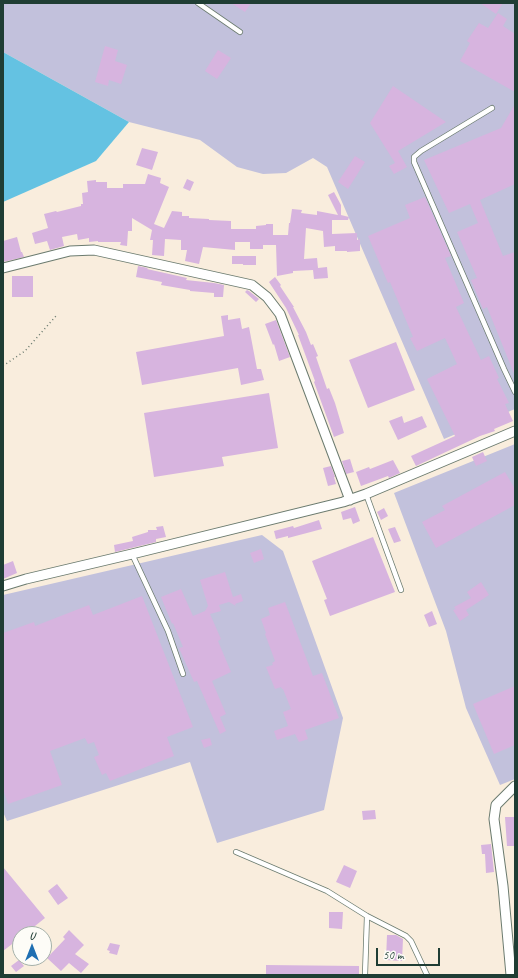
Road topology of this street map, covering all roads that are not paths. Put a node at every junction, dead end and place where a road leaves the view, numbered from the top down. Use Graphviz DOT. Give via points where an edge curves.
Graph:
graph roads {
  1 [pos="198,3"];
  2 [pos="240,32"];
  3 [pos="492,108"];
  4 [pos="3,268"];
  5 [pos="515,392"];
  6 [pos="515,431"];
  7 [pos="366,494"];
  8 [pos="350,500"];
  9 [pos="132,554"];
  10 [pos="3,586"];
  11 [pos="401,590"];
  12 [pos="183,674"];
  13 [pos="515,786"];
  14 [pos="236,852"];
  15 [pos="367,916"];
  16 [pos="365,975"];
  17 [pos="427,975"];
  18 [pos="511,975"];
  1 -- 2 [label="lane"];
  3 -- 5 [label="lane" via="421,151 414,157 414,162"];
  4 -- 8 [label="street" via="70,251 94,250 252,285 267,297 280,314"];
  6 -- 7 [label="street"];
  7 -- 8 [label="street"];
  7 -- 11 [label="lane"];
  8 -- 9 [label="street"];
  9 -- 10 [label="street"];
  9 -- 12 [label="lane" via="168,631"];
  13 -- 18 [label="street" via="496,806 494,819"];
  14 -- 15 [label="lane" via="327,891"];
  15 -- 16 [label="lane"];
  15 -- 17 [label="lane" via="406,936 411,941"];
}
